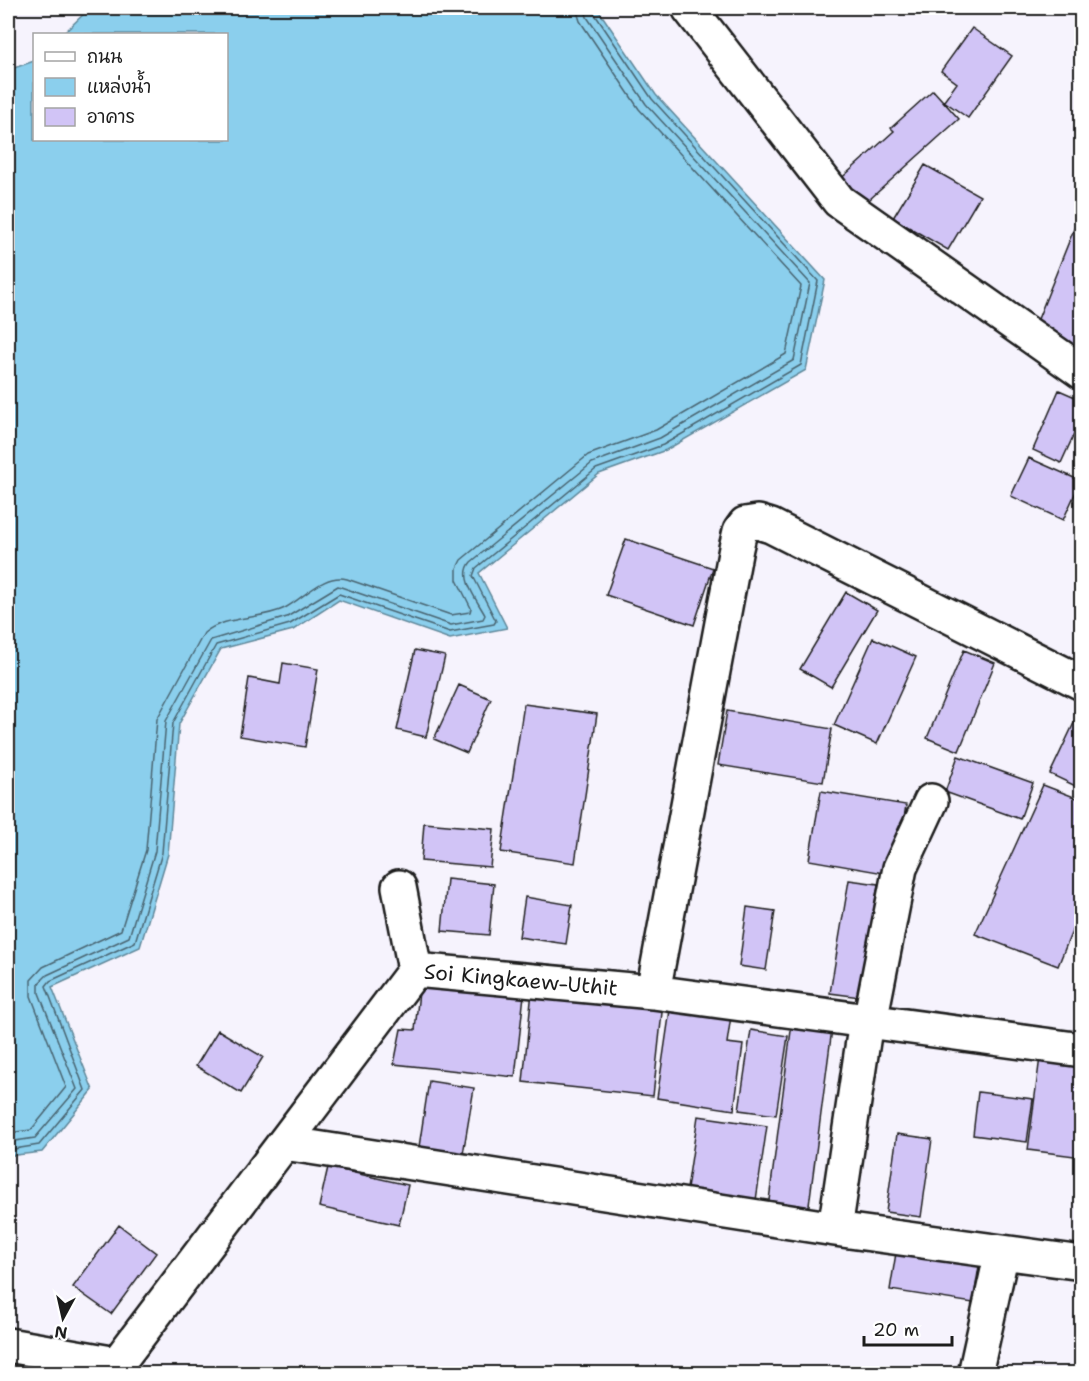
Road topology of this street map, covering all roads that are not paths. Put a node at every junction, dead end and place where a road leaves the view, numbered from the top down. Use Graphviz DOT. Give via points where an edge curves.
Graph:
graph roads {
  1 [pos="689,8"];
  2 [pos="1082,372"];
  3 [pos="1082,683"];
  4 [pos="931,801"];
  5 [pos="399,887"];
  6 [pos="415,970"];
  7 [pos="653,992"];
  8 [pos="868,1021"];
  9 [pos="1081,1049"];
  10 [pos="284,1143"];
  11 [pos="835,1229"];
  12 [pos="1002,1252"];
  13 [pos="1082,1263"];
  14 [pos="8,1345"];
  15 [pos="114,1369"];
  16 [pos="975,1374"];
  1 -- 2 [label="street" via="839,201"];
  3 -- 7 [label="street" via="771,526 745,524 736,548"];
  4 -- 8 [label="street" via="900,868"];
  5 -- 6 [label="street"];
  6 -- 7 [label="street, Soi Kingkaew-Uthit"];
  6 -- 10 [label="street, Soi Kingkaew-Uthit"];
  7 -- 8 [label="street, Soi Kingkaew-Uthit"];
  8 -- 9 [label="street, Soi Kingkaew-Uthit"];
  8 -- 11 [label="street"];
  10 -- 11 [label="street"];
  10 -- 15 [label="street, Soi Kingkaew-Uthit"];
  11 -- 12 [label="street"];
  12 -- 13 [label="street"];
  12 -- 16 [label="street"];
  14 -- 15 [label="street, Soi Kingkaew-Uthit"];
}
